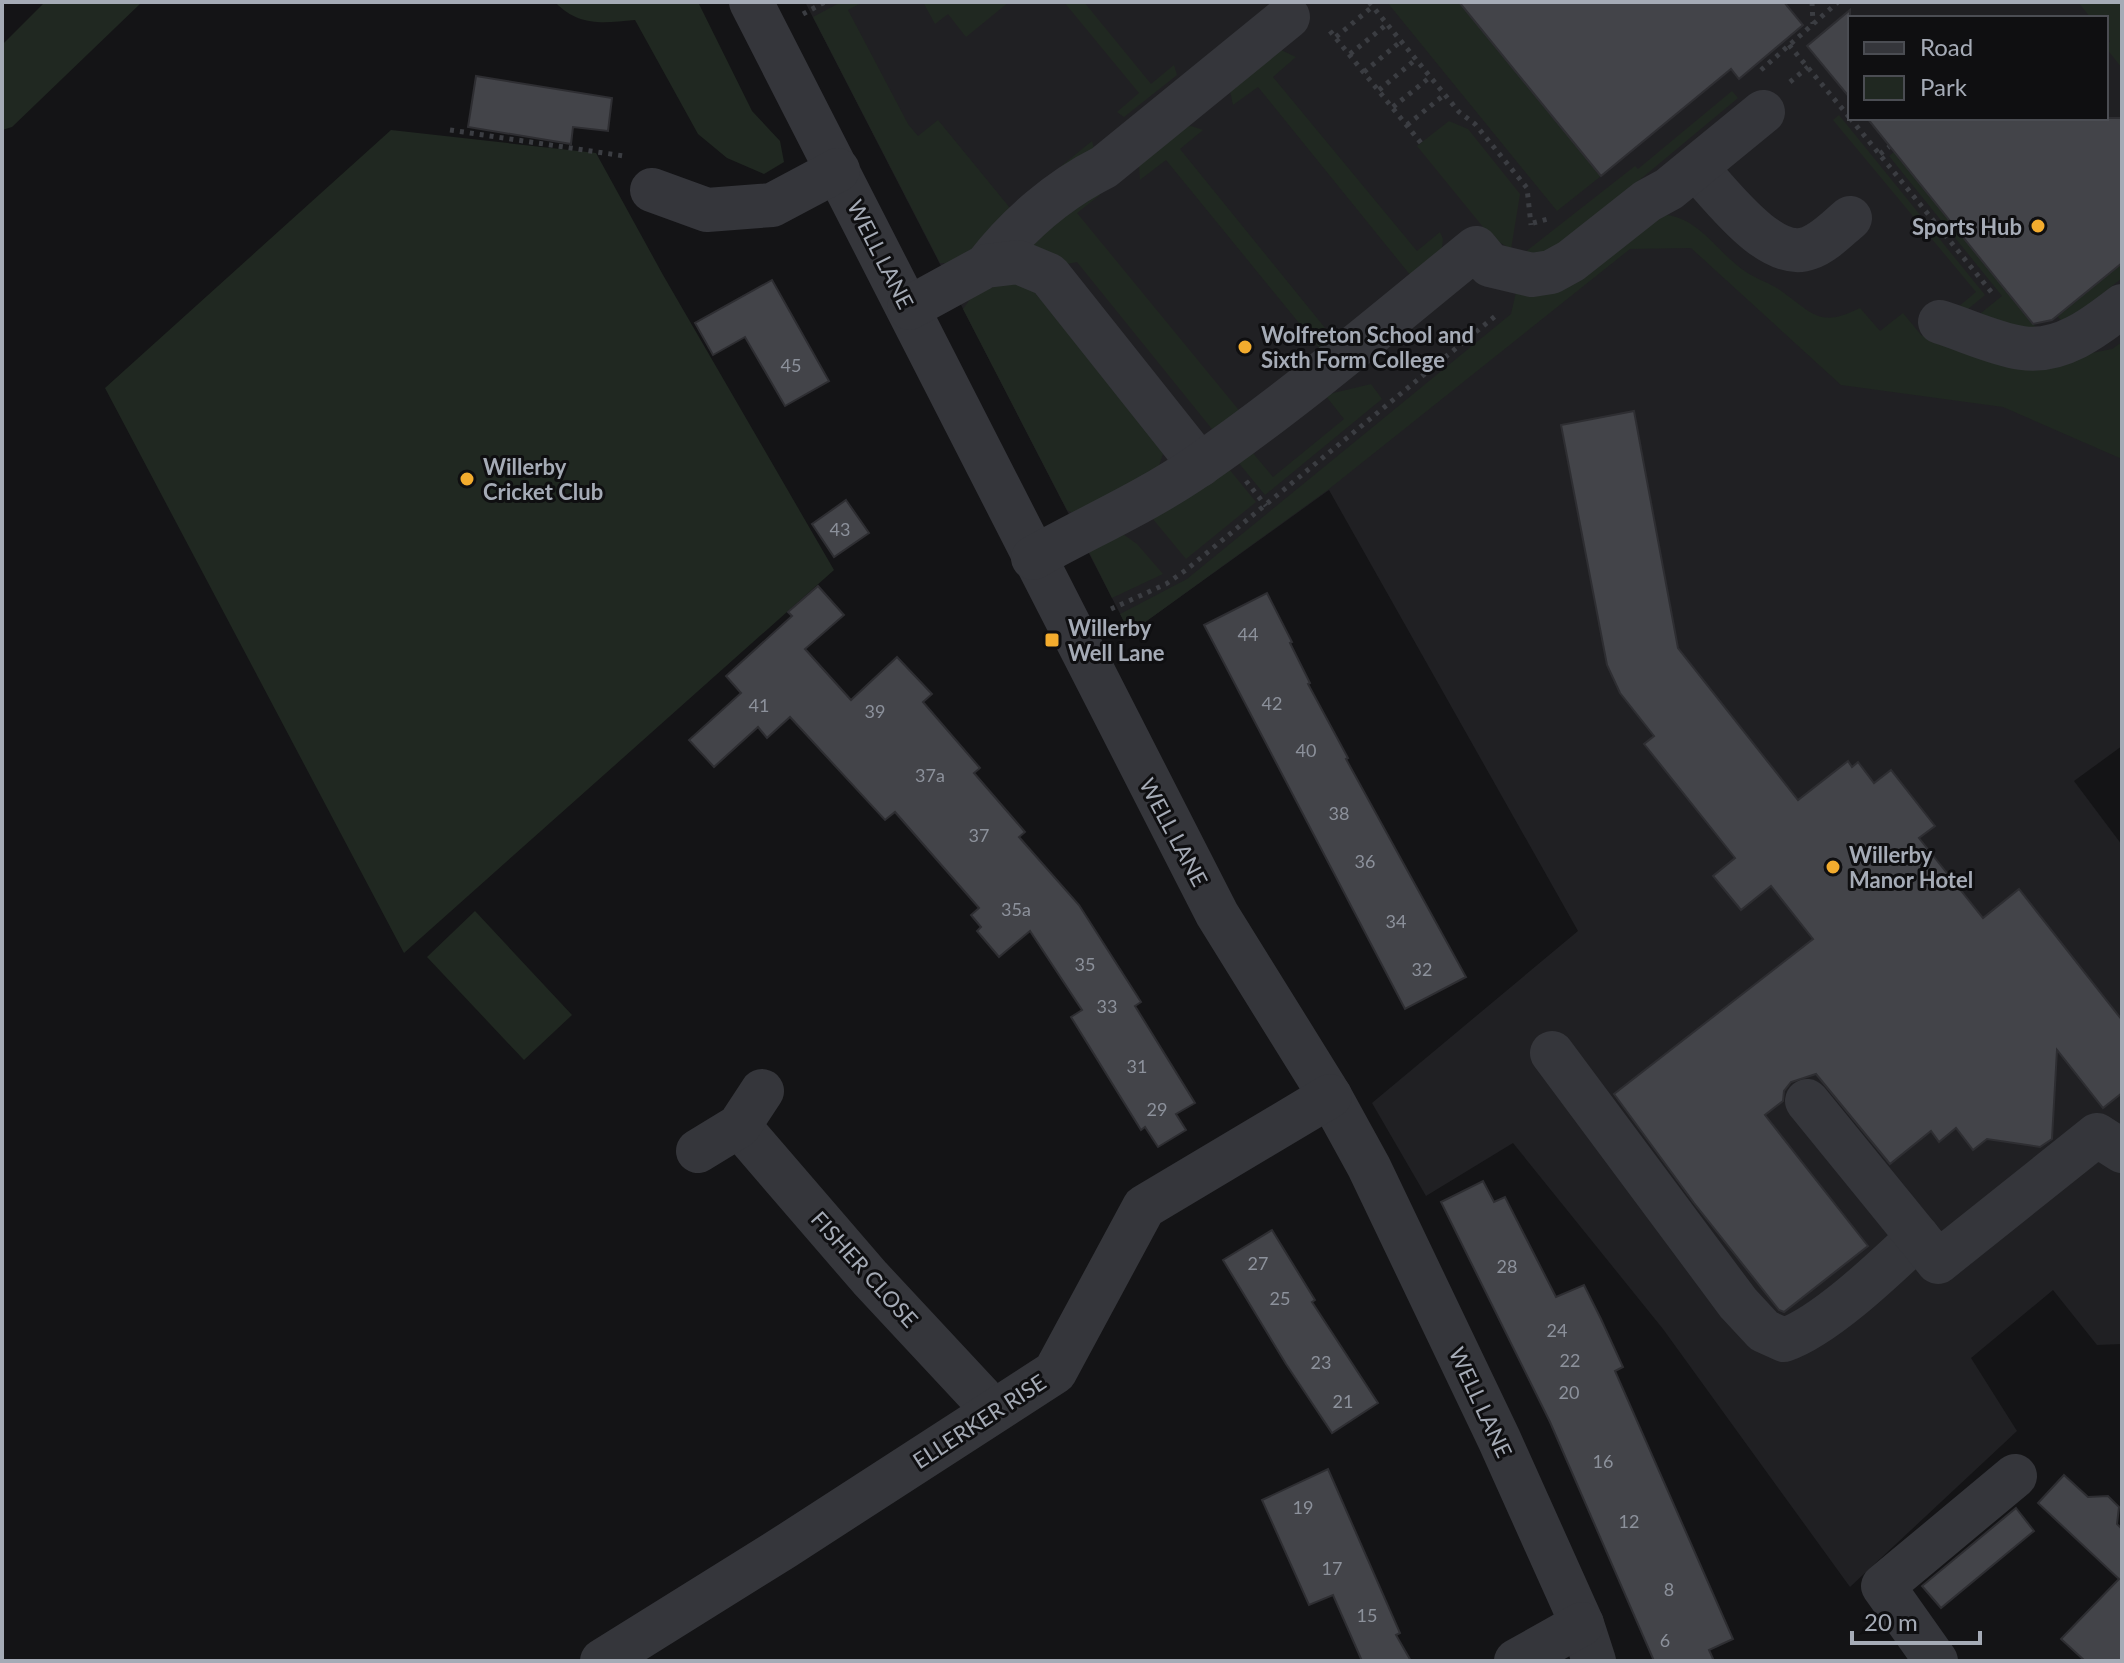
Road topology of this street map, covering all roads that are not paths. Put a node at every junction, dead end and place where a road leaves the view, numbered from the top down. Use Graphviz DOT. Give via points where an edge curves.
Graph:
graph roads {
  1 [pos="751,2"];
  2 [pos="1288,17"];
  3 [pos="1763,112"];
  4 [pos="1696,168"];
  5 [pos="838,170"];
  6 [pos="642,173"];
  7 [pos="1850,218"];
  8 [pos="986,266"];
  9 [pos="2122,306"];
  10 [pos="909,308"];
  11 [pos="1948,324"];
  12 [pos="1200,465"];
  13 [pos="1033,558"];
  14 [pos="1552,1053"];
  15 [pos="1330,1096"];
  16 [pos="1807,1101"];
  17 [pos="698,1151"];
  18 [pos="2122,1151"];
  19 [pos="1918,1237"];
  20 [pos="993,1410"];
  21 [pos="2015,1476"];
  22 [pos="1588,1643"];
  23 [pos="602,1661"];
  24 [pos="1516,1661"];
  25 [pos="1936,1661"];
  1 -- 5 [label="street, WELL LANE"];
  2 -- 8 [label="street" via="1104,167 1018,228"];
  3 -- 4 [label="street"];
  4 -- 7 [label="street" via="1775,246 1795,252 1812,248"];
  4 -- 12 [label="street" via="1551,272 1532,275 1490,265 1476,248 1293,398"];
  5 -- 6 [label="street" via="772,205 707,210"];
  5 -- 10 [label="street, WELL LANE"];
  8 -- 10 [label="street"];
  8 -- 12 [label="street" via="1018,262 1049,275"];
  9 -- 11 [label="street" via="2092,330 2058,344 2024,349"];
  10 -- 13 [label="street, WELL LANE"];
  12 -- 13 [label="street"];
  13 -- 15 [label="street, WELL LANE" via="1217,914"];
  14 -- 19 [label="street" via="1764,1331 1784,1340 1803,1333"];
  15 -- 20 [label="street, ELLERKER RISE" via="1144,1207 1055,1372"];
  15 -- 22 [label="street, WELL LANE" via="1499,1439"];
  16 -- 19 [label="street"];
  17 -- 20 [label="street, FISHER CLOSE" via="750,1109 870,1278"];
  18 -- 19 [label="street" via="2097,1135 1938,1262"];
  20 -- 23 [label="street, ELLERKER RISE"];
  21 -- 25 [label="street" via="1883,1586"];
  22 -- 24 [label="street"];
}
